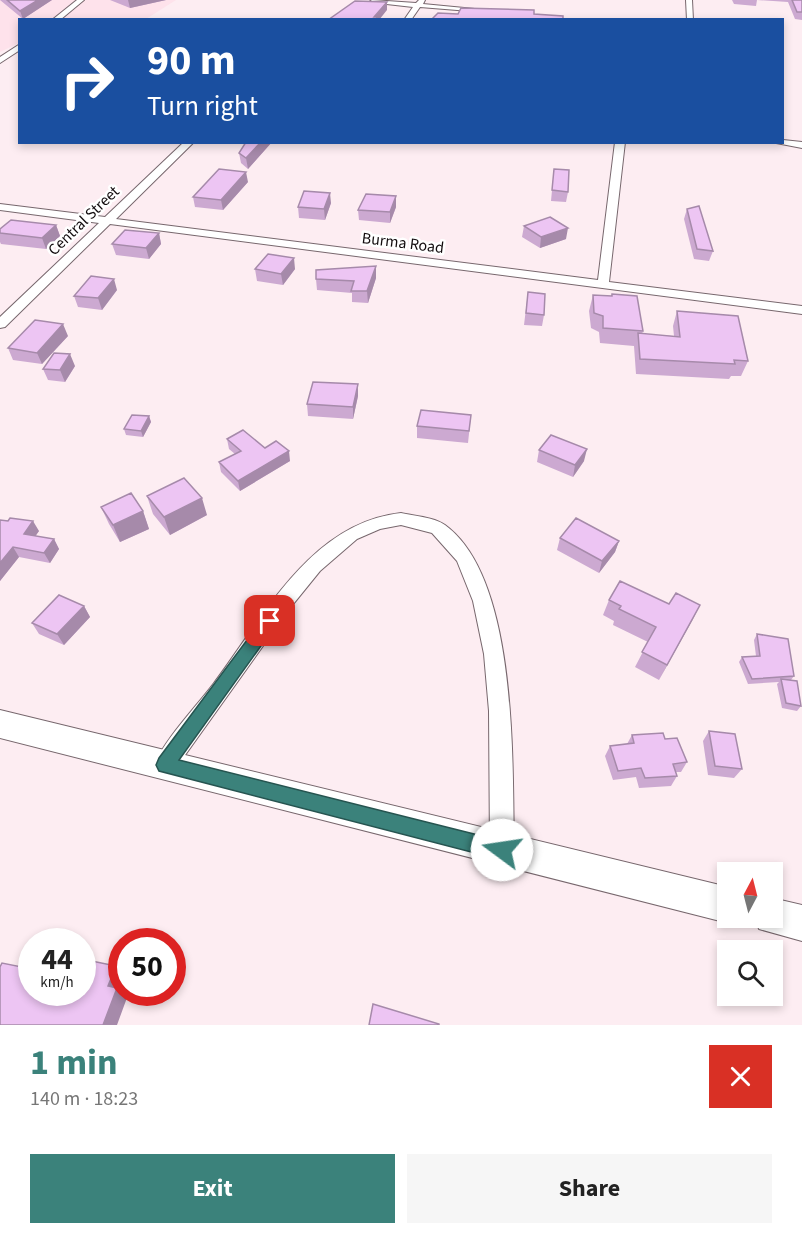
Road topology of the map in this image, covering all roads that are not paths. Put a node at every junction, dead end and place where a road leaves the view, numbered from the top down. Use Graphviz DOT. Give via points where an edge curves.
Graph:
graph roads {
  1 [pos="81,0"];
  2 [pos="688,0"];
  3 [pos="372,2"];
  4 [pos="420,3"];
  5 [pos="495,11"];
  6 [pos="58,18"];
  7 [pos="409,18"];
  8 [pos="690,18"];
  9 [pos="18,48"];
  10 [pos="0,61"];
  11 [pos="784,143"];
  12 [pos="188,144"];
  13 [pos="620,144"];
  14 [pos="802,145"];
  15 [pos="0,207"];
  16 [pos="106,221"];
  17 [pos="603,285"];
  18 [pos="802,310"];
  19 [pos="0,324"];
  20 [pos="0,724"];
  21 [pos="165,765"];
  22 [pos="502,850"];
  23 [pos="717,902"];
  24 [pos="783,919"];
  25 [pos="802,923"];
  1 -- 6 [label="street"];
  2 -- 8 [label="street"];
  3 -- 4 [label="street"];
  4 -- 5 [label="street"];
  4 -- 7 [label="street"];
  9 -- 10 [label="street"];
  11 -- 14 [label="street"];
  12 -- 16 [label="street, Central Street"];
  13 -- 17 [label="street"];
  15 -- 16 [label="street, Burma Road"];
  16 -- 17 [label="street, Burma Road"];
  16 -- 19 [label="street, Central Street"];
  17 -- 18 [label="street, Burma Road"];
  20 -- 21 [label="main road"];
  21 -- 22 [label="main road"];
  21 -- 22 [label="street" via="293,589 325,554 380,521 411,519 432,524 460,548 475,574 486,607 499,732"];
  22 -- 23 [label="main road"];
  24 -- 25 [label="main road"];
}
